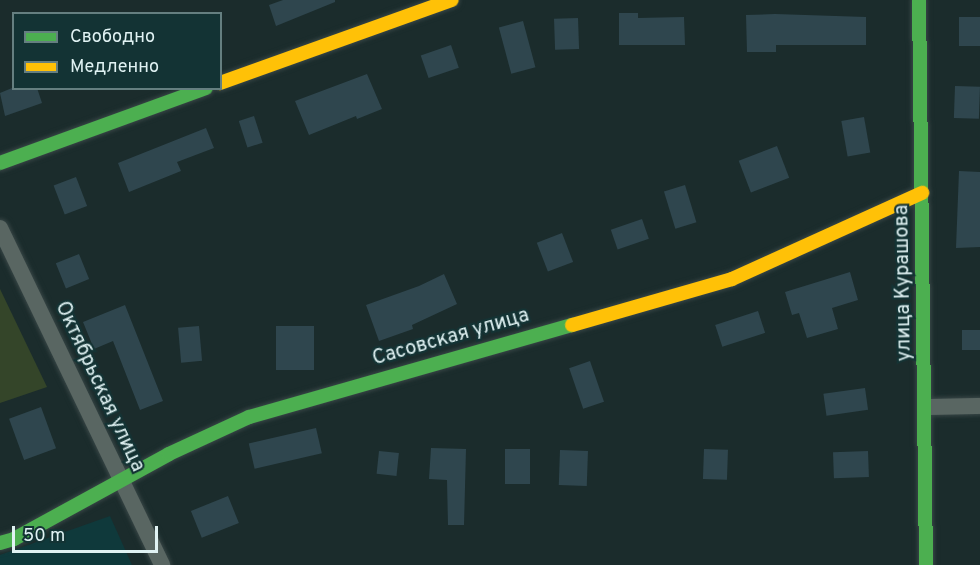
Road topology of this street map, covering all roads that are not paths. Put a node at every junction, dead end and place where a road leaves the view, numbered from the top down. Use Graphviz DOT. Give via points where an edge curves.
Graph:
graph roads {
  1 [pos="452,0"];
  2 [pos="919,0"];
  3 [pos="222,82"];
  4 [pos="201,90"];
  5 [pos="0,163"];
  6 [pos="922,193"];
  7 [pos="0,228"];
  8 [pos="980,406"];
  9 [pos="926,407"];
  10 [pos="121,482"];
  11 [pos="0,543"];
  12 [pos="162,565"];
  13 [pos="926,565"];
  1 -- 3 [label="street"];
  2 -- 6 [label="street, улица Курашова"];
  4 -- 5 [label="street"];
  6 -- 9 [label="street, улица Курашова"];
  6 -- 10 [label="street, Сасовская улица" via="732,279 249,417 169,454"];
  7 -- 10 [label="street, Октябрьская улица"];
  8 -- 9 [label="street"];
  9 -- 13 [label="street, улица Курашова"];
  10 -- 11 [label="street, Сасовская улица"];
  10 -- 12 [label="street, Октябрьская улица"];
}
